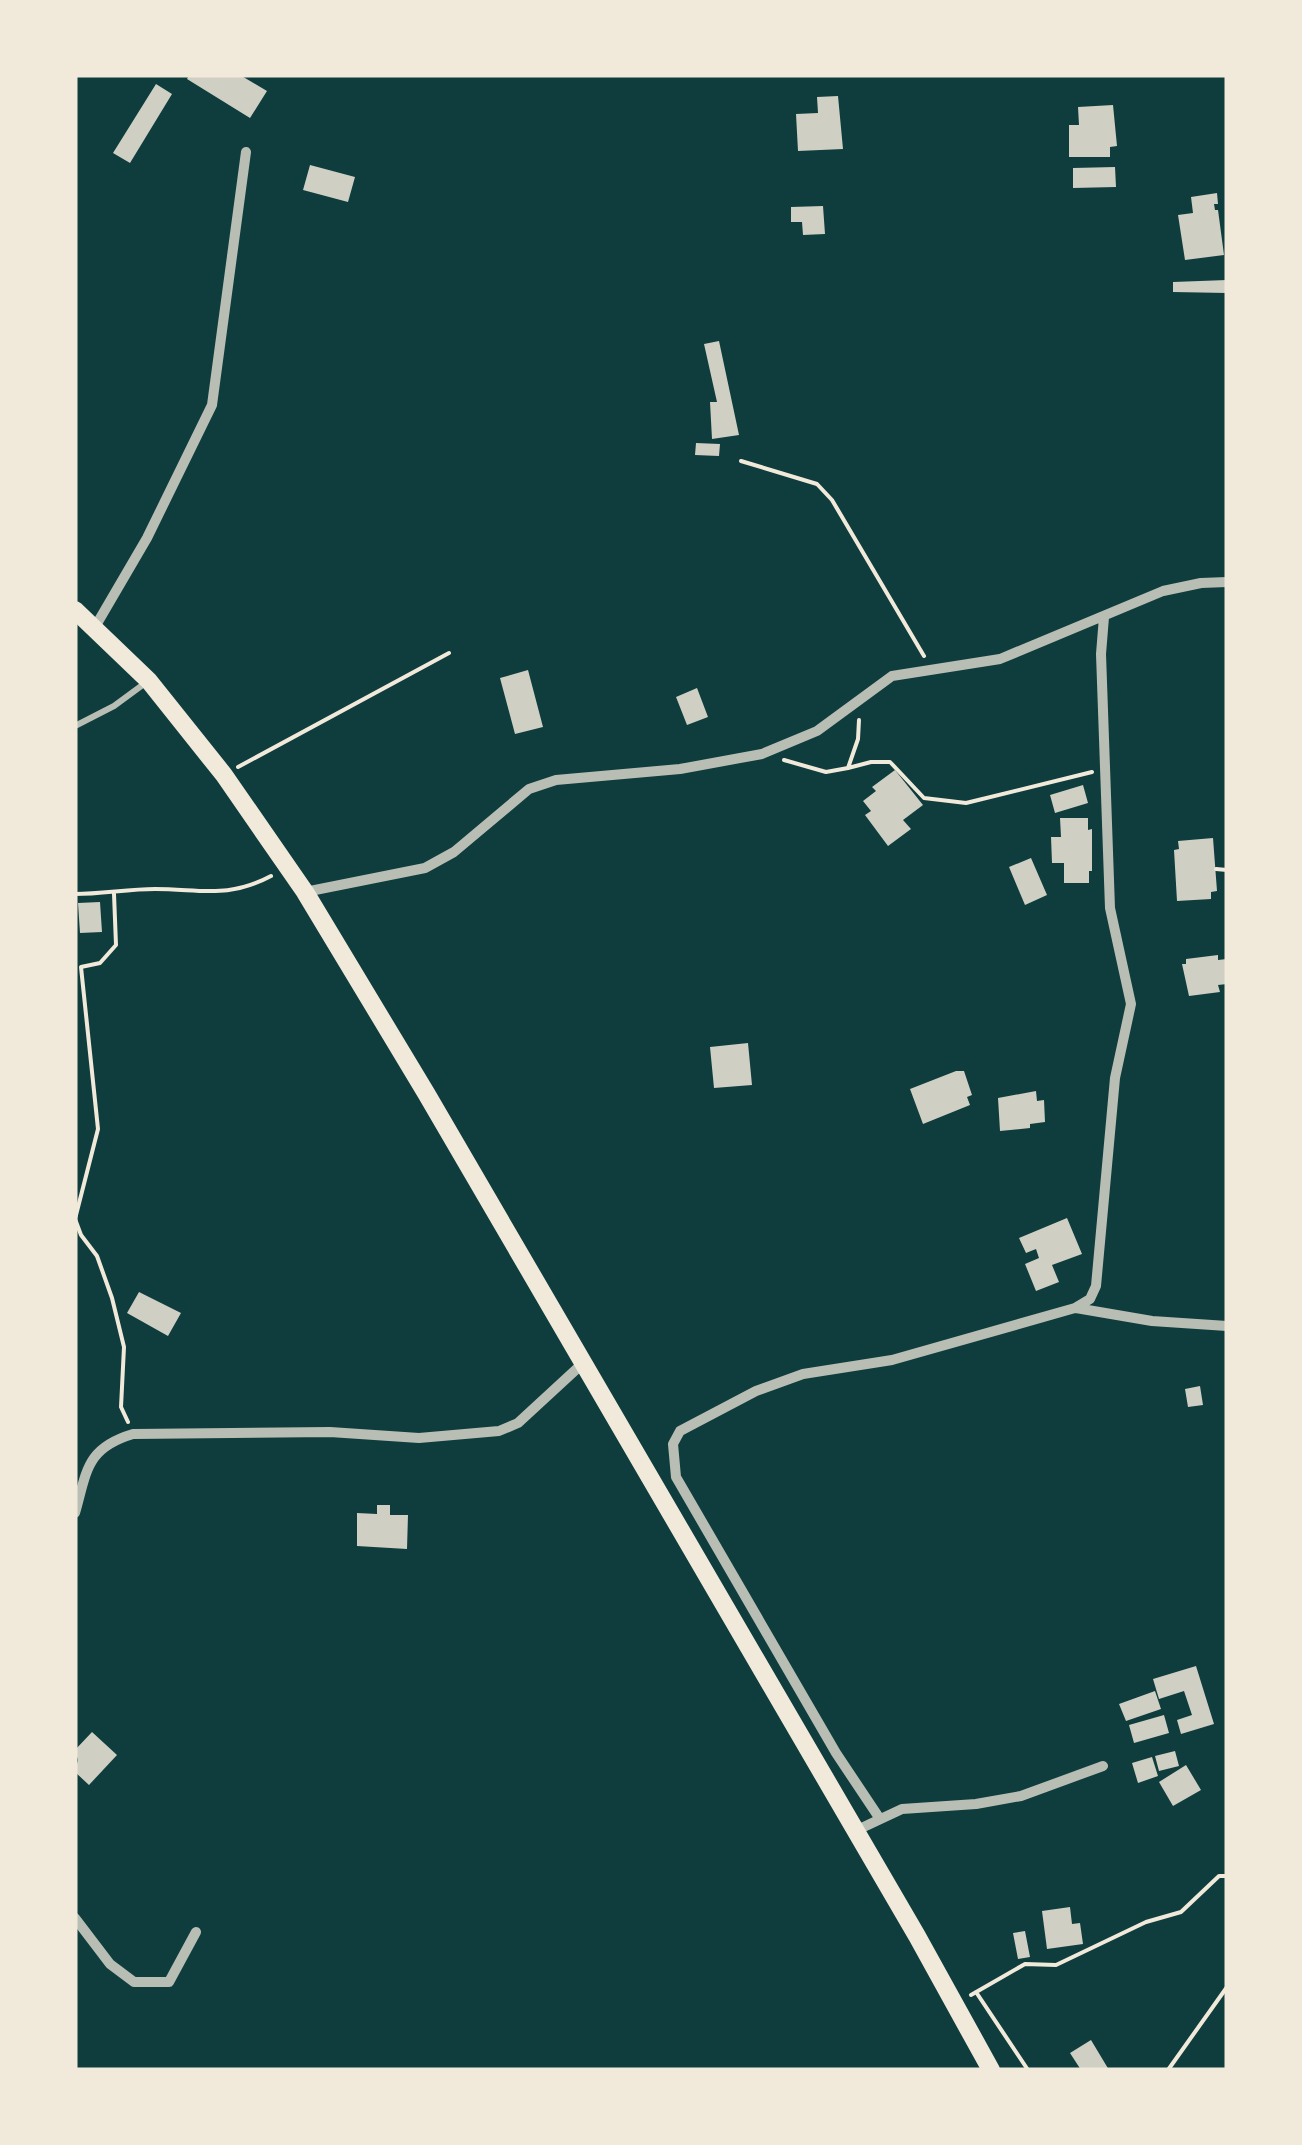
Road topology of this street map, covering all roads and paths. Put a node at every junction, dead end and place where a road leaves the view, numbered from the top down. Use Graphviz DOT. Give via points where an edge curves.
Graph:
graph roads {
  1 [pos="246,152"];
  2 [pos="742,460"];
  3 [pos="1227,582"];
  4 [pos="75,610"];
  5 [pos="1104,617"];
  6 [pos="96,628"];
  7 [pos="449,654"];
  8 [pos="933,668"];
  9 [pos="148,681"];
  10 [pos="860,700"];
  11 [pos="75,726"];
  12 [pos="762,754"];
  13 [pos="848,768"];
  14 [pos="1107,768"];
  15 [pos="224,774"];
  16 [pos="288,868"];
  17 [pos="1216,868"];
  18 [pos="1227,870"];
  19 [pos="304,892"];
  20 [pos="75,894"];
  21 [pos="114,894"];
  22 [pos="1075,1308"];
  23 [pos="1227,1326"];
  24 [pos="582,1364"];
  25 [pos="133,1434"];
  26 [pos="75,1514"];
  27 [pos="1103,1766"];
  28 [pos="880,1819"];
  29 [pos="855,1831"];
  30 [pos="1227,1876"];
  31 [pos="75,1918"];
  32 [pos="196,1932"];
  33 [pos="1227,1987"];
  34 [pos="976,1992"];
  35 [pos="954,2006"];
  36 [pos="990,2070"];
  37 [pos="1028,2070"];
  38 [pos="1168,2070"];
  1 -- 6 [label="street" via="212,405"];
  2 -- 8 [label="path" via="817,484 832,500"];
  3 -- 5 [label="street" via="1163,592"];
  4 -- 6 [label="main road"];
  5 -- 8 [label="street" via="1000,659"];
  5 -- 14 [label="street"];
  6 -- 9 [label="main road"];
  7 -- 15 [label="path"];
  8 -- 10 [label="street" via="892,676"];
  9 -- 11 [label="lane"];
  9 -- 15 [label="main road"];
  10 -- 12 [label="street" via="817,731"];
  10 -- 13 [label="path"];
  12 -- 13 [label="path" via="826,772"];
  12 -- 19 [label="street" via="556,780 529,789 454,852 424,868"];
  13 -- 14 [label="path" via="890,762 924,798 966,803"];
  14 -- 22 [label="street" via="1110,908 1131,1004 1115,1078 1096,1286"];
  15 -- 16 [label="main road"];
  16 -- 19 [label="main road"];
  16 -- 21 [label="path" via="248,888 208,894"];
  17 -- 18 [label="path"];
  19 -- 24 [label="main road"];
  20 -- 21 [label="path"];
  21 -- 25 [label="path" via="116,945 100,963 81,967 98,1129 76,1219 112,1298 124,1346 121,1408"];
  22 -- 23 [label="street"];
  22 -- 28 [label="street" via="892,1360 803,1374 680,1431 673,1444 676,1477"];
  24 -- 25 [label="street" via="518,1423 499,1431 420,1438"];
  24 -- 29 [label="main road"];
  25 -- 26 [label="street" via="110,1441 88,1464"];
  27 -- 28 [label="street" via="1022,1796 902,1809"];
  28 -- 29 [label="street"];
  29 -- 35 [label="main road"];
  30 -- 34 [label="path" via="1181,1912 1056,1966 1025,1964"];
  31 -- 32 [label="street" via="110,1964 134,1982 169,1982"];
  33 -- 38 [label="path"];
  34 -- 35 [label="path"];
  34 -- 37 [label="path"];
  35 -- 36 [label="main road"];
}
